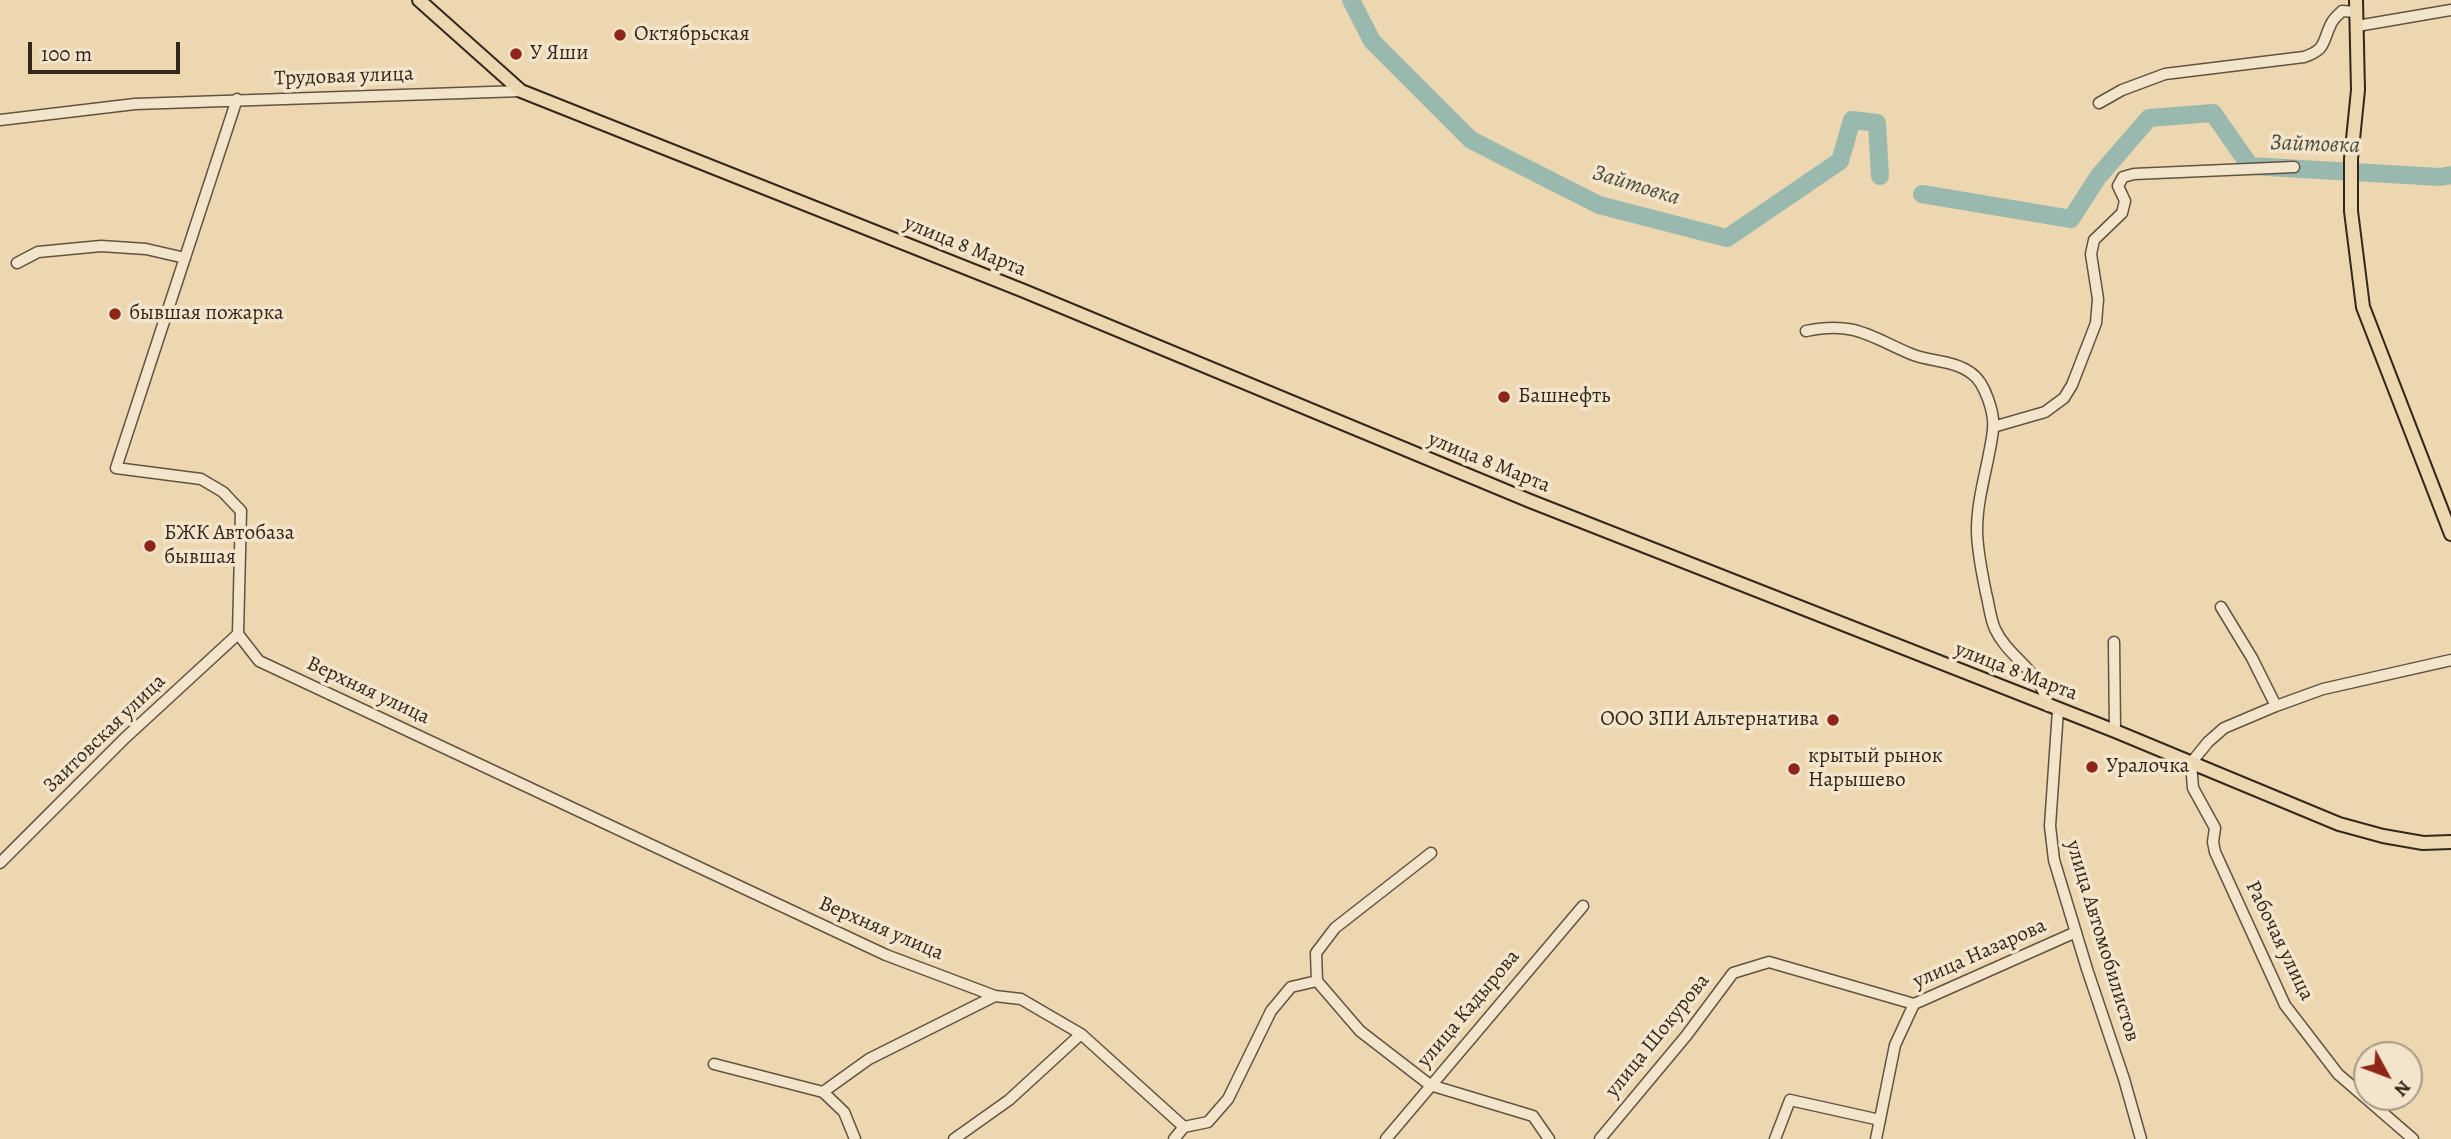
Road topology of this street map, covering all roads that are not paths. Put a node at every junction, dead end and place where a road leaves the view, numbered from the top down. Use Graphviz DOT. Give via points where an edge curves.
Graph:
graph roads {
  1 [pos="419,0"];
  2 [pos="2356,6"];
  3 [pos="2451,10"];
  4 [pos="2357,26"];
  5 [pos="521,91"];
  6 [pos="237,99"];
  7 [pos="2099,103"];
  8 [pos="0,120"];
  9 [pos="2294,167"];
  10 [pos="185,258"];
  11 [pos="17,263"];
  12 [pos="1806,331"];
  13 [pos="1993,427"];
  14 [pos="2451,534"];
  15 [pos="2221,607"];
  16 [pos="238,634"];
  17 [pos="2114,642"];
  18 [pos="2451,660"];
  19 [pos="2276,706"];
  20 [pos="2053,708"];
  21 [pos="2115,731"];
  22 [pos="2191,763"];
  23 [pos="2451,842"];
  24 [pos="1431,853"];
  25 [pos="0,863"];
  26 [pos="1583,906"];
  27 [pos="2076,932"];
  28 [pos="1317,981"];
  29 [pos="995,996"];
  30 [pos="1914,1004"];
  31 [pos="1082,1034"];
  32 [pos="715,1064"];
  33 [pos="1430,1085"];
  34 [pos="823,1092"];
  35 [pos="1881,1120"];
  36 [pos="1184,1127"];
  37 [pos="855,1139"];
  38 [pos="954,1139"];
  39 [pos="1174,1139"];
  40 [pos="1386,1139"];
  41 [pos="1549,1139"];
  42 [pos="1600,1139"];
  43 [pos="1775,1139"];
  44 [pos="1876,1139"];
  45 [pos="2141,1139"];
  46 [pos="2413,1139"];
  1 -- 5 [label="main road"];
  2 -- 4 [label="main road"];
  2 -- 7 [label="street" via="2342,11 2331,23 2326,41 2315,53 2165,74"];
  3 -- 4 [label="street"];
  4 -- 14 [label="main road" via="2351,211 2363,307"];
  5 -- 6 [label="street, Трудовая улица"];
  5 -- 20 [label="main road, улица 8 Марта"];
  6 -- 8 [label="street, Трудовая улица" via="135,104"];
  6 -- 10 [label="street"];
  9 -- 13 [label="street" via="2123,177 2118,186 2125,201 2122,213 2094,240 2096,323 2072,385 2064,398 2045,412"];
  10 -- 11 [label="street" via="101,246 38,252"];
  10 -- 16 [label="street" via="116,468 201,479 223,492 241,511"];
  12 -- 13 [label="street" via="1855,328 1913,355 1965,369 1983,386"];
  13 -- 20 [label="street" via="1977,530 1982,574 1994,627 2040,681"];
  15 -- 19 [label="street"];
  16 -- 25 [label="street, Заитовская улица"];
  16 -- 29 [label="street, Верхняя улица" via="258,662 886,955"];
  17 -- 21 [label="street"];
  18 -- 19 [label="street" via="2323,689"];
  19 -- 22 [label="street" via="2224,728"];
  20 -- 21 [label="main road, улица 8 Марта"];
  20 -- 27 [label="street, улица Автомобилистов" via="2050,826 2054,860"];
  21 -- 22 [label="main road, улица 8 Марта"];
  22 -- 23 [label="main road, улица 8 Марта" via="2339,824 2423,843"];
  22 -- 46 [label="street, Рабочая улица" via="2193,788 2215,828 2215,852 2286,1005 2338,1074"];
  24 -- 28 [label="street" via="1335,928 1316,953"];
  26 -- 33 [label="street, улица Кадырова"];
  27 -- 30 [label="street, улица Назарова"];
  27 -- 45 [label="street, улица Автомобилистов"];
  28 -- 33 [label="street" via="1360,1031"];
  28 -- 36 [label="street" via="1291,987 1271,1011 1228,1099 1208,1122"];
  29 -- 31 [label="street, Верхняя улица" via="1021,999"];
  29 -- 34 [label="street" via="869,1059"];
  30 -- 35 [label="street, улица Назарова" via="1895,1045"];
  30 -- 42 [label="street, улица Шокурова" via="1769,962 1733,973"];
  31 -- 36 [label="street, Верхняя улица"];
  31 -- 38 [label="street" via="1009,1100"];
  32 -- 34 [label="street"];
  33 -- 40 [label="street, улица Кадырова"];
  33 -- 41 [label="street" via="1533,1116"];
  34 -- 37 [label="street" via="844,1112"];
  35 -- 43 [label="street" via="1790,1100"];
  35 -- 44 [label="street, улица Назарова"];
  36 -- 39 [label="street"];
}
